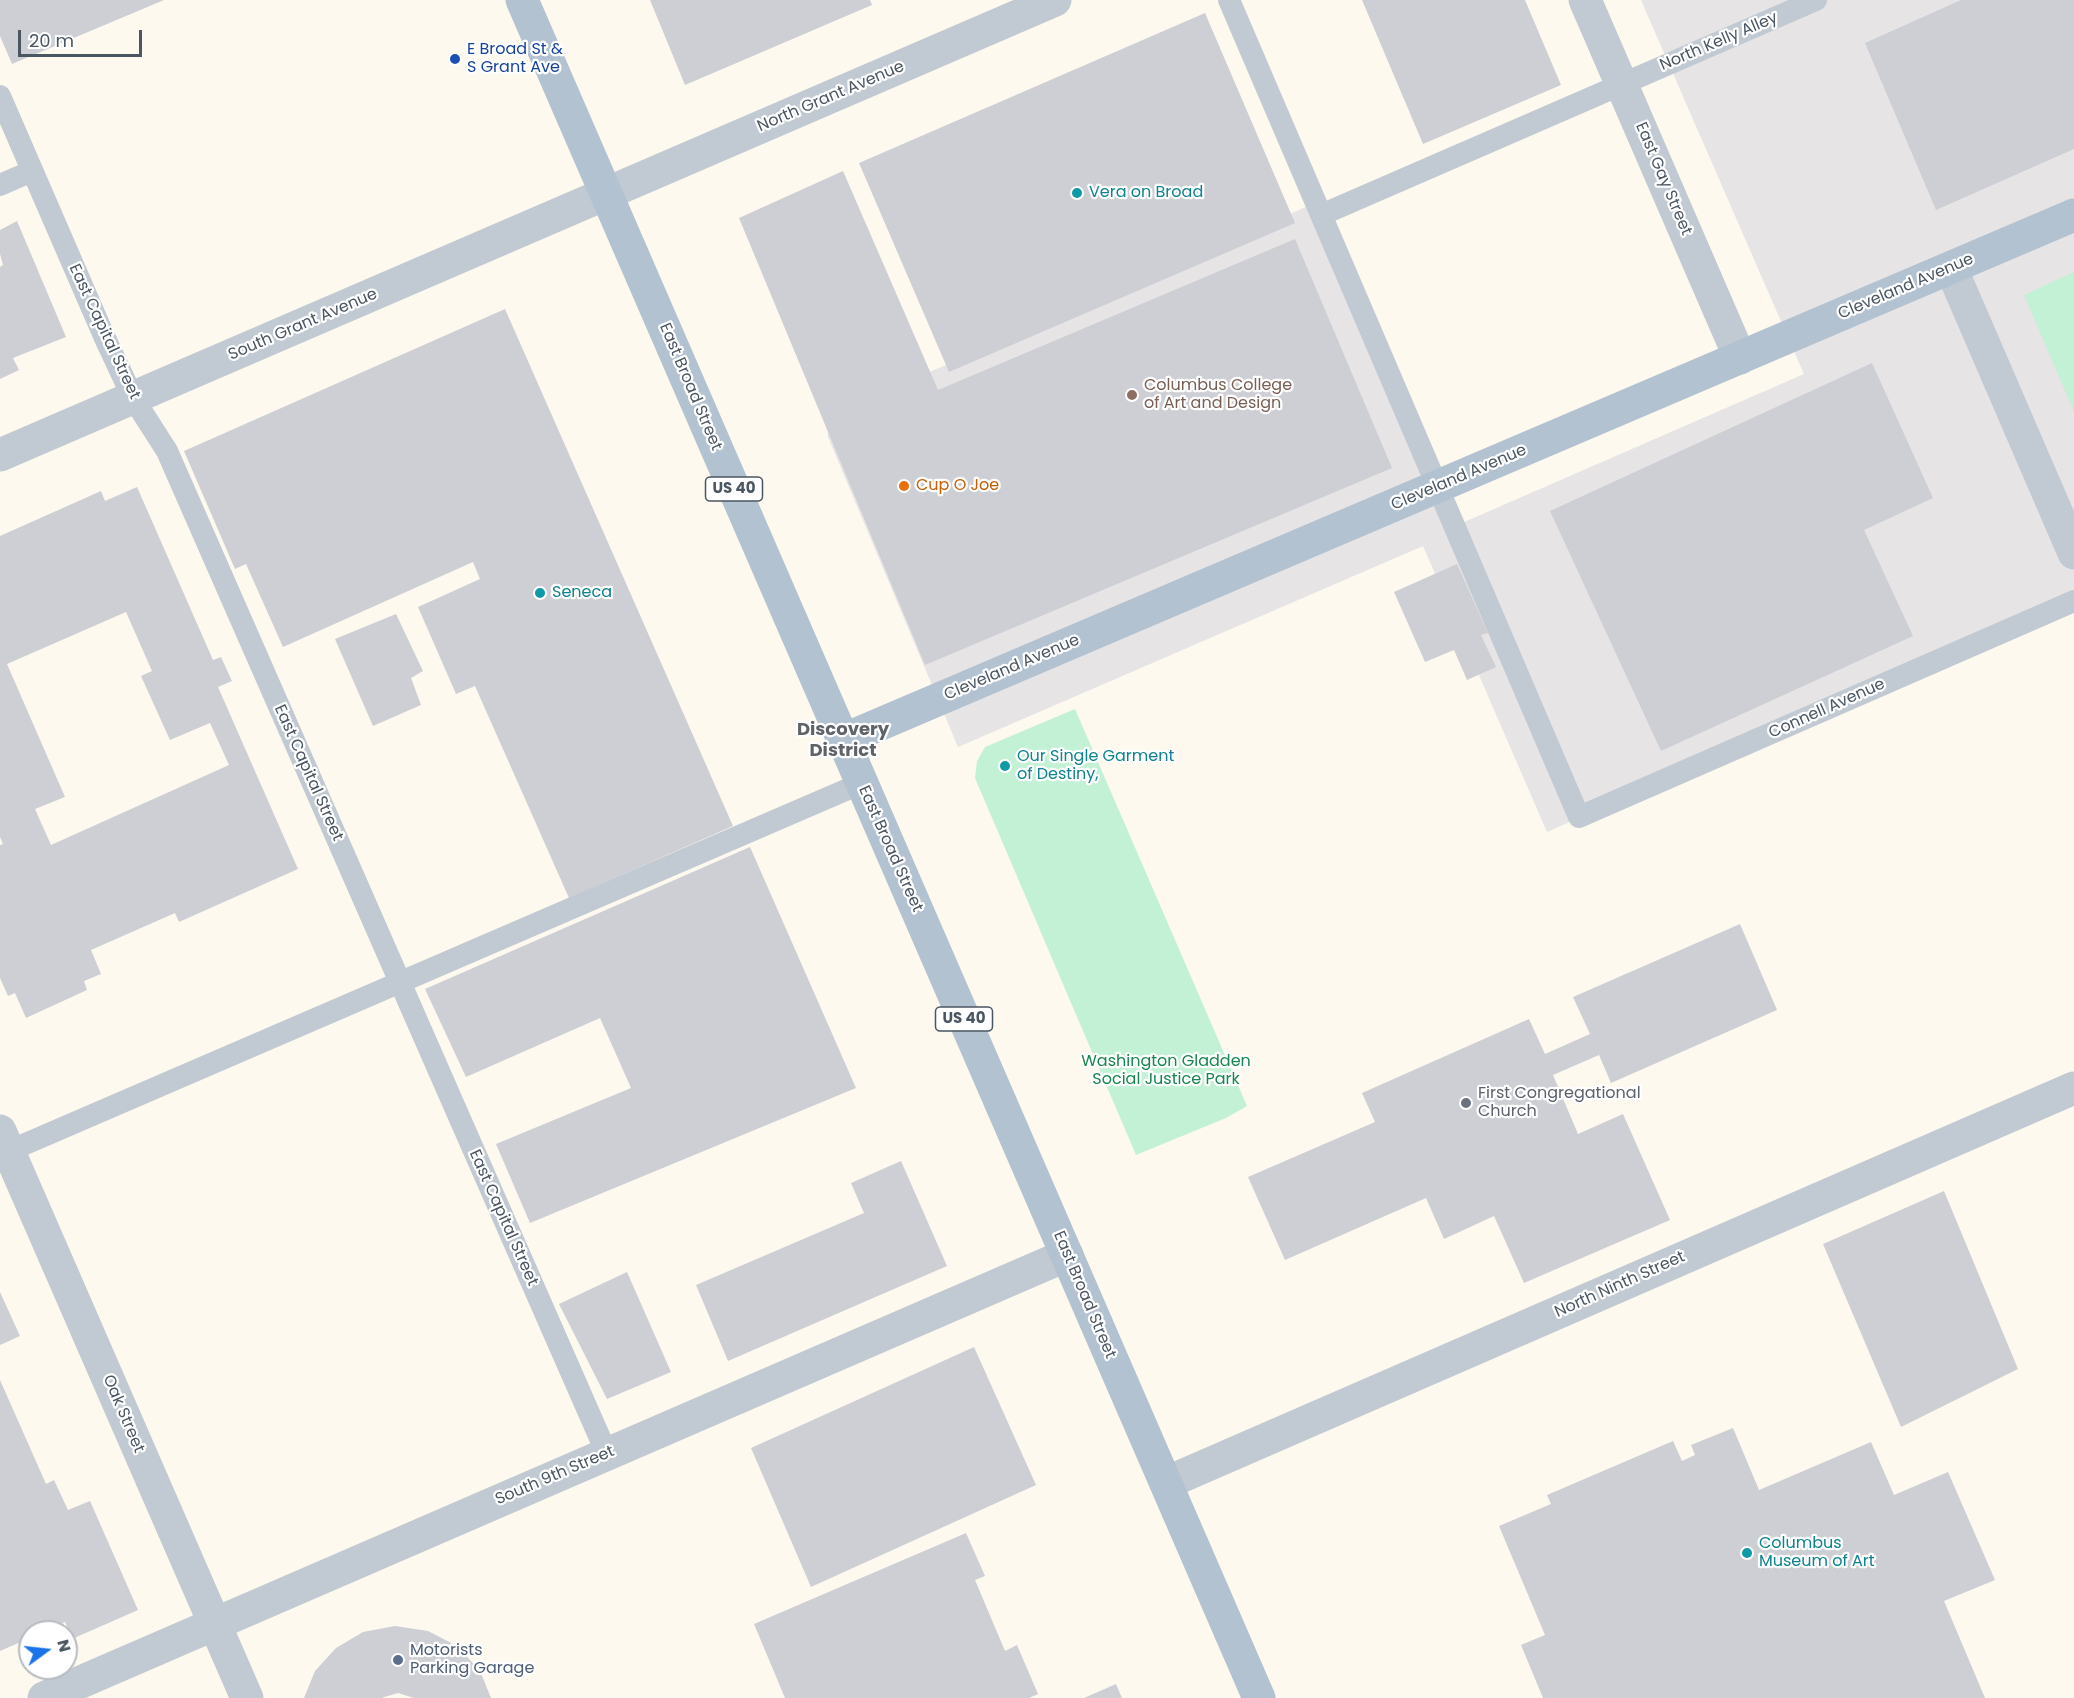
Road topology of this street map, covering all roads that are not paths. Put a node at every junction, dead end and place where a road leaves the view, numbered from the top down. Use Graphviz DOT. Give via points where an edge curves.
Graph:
graph roads {
  1 [pos="522,0"];
  2 [pos="1055,0"];
  3 [pos="1229,0"];
  4 [pos="1585,0"];
  5 [pos="1816,0"];
  6 [pos="1622,84"];
  7 [pos="0,96"];
  8 [pos="32,171"];
  9 [pos="0,185"];
  10 [pos="606,194"];
  11 [pos="1321,215"];
  12 [pos="2074,215"];
  13 [pos="1951,268"];
  14 [pos="1740,358"];
  15 [pos="133,398"];
  16 [pos="0,455"];
  17 [pos="1437,487"];
  18 [pos="2074,554"];
  19 [pos="2074,602"];
  20 [pos="843,740"];
  21 [pos="862,783"];
  22 [pos="400,982"];
  23 [pos="2074,1088"];
  24 [pos="4,1141"];
  25 [pos="1067,1255"];
  26 [pos="607,1454"];
  27 [pos="1166,1483"];
  28 [pos="215,1624"];
  29 [pos="44,1698"];
  30 [pos="247,1698"];
  31 [pos="1259,1698"];
  1 -- 10 [label="main road, East Broad Street / US 40"];
  2 -- 10 [label="street, North Grant Avenue"];
  3 -- 11 [label="lane"];
  4 -- 6 [label="street, East Gay Street"];
  5 -- 6 [label="lane, North Kelly Alley"];
  6 -- 11 [label="lane, North Kelly Alley"];
  6 -- 14 [label="street, East Gay Street"];
  7 -- 8 [label="lane, East Capital Street"];
  8 -- 9 [label="lane"];
  8 -- 15 [label="lane, East Capital Street"];
  10 -- 15 [label="street, South Grant Avenue"];
  10 -- 20 [label="main road, East Broad Street / US 40"];
  11 -- 17 [label="lane"];
  12 -- 13 [label="main road, Cleveland Avenue"];
  13 -- 14 [label="main road, Cleveland Avenue"];
  13 -- 18 [label="street"];
  14 -- 17 [label="main road, Cleveland Avenue"];
  15 -- 16 [label="street, South Grant Avenue"];
  15 -- 22 [label="lane, East Capital Street" via="167,451"];
  17 -- 19 [label="lane, Connell Avenue" via="1579,817"];
  17 -- 20 [label="main road, Cleveland Avenue"];
  20 -- 21 [label="main road, East Broad Street / US 40"];
  21 -- 22 [label="lane"];
  21 -- 25 [label="main road, East Broad Street / US 40"];
  22 -- 24 [label="lane"];
  22 -- 26 [label="lane, East Capital Street"];
  23 -- 27 [label="street, North Ninth Street"];
  24 -- 28 [label="street, Oak Street"];
  25 -- 26 [label="street, South 9th Street"];
  25 -- 27 [label="main road, East Broad Street / US 40"];
  26 -- 28 [label="street, South 9th Street"];
  27 -- 31 [label="main road, East Broad Street / US 40"];
  28 -- 29 [label="street, South 9th Street"];
  28 -- 30 [label="street, Oak Street"];
}
